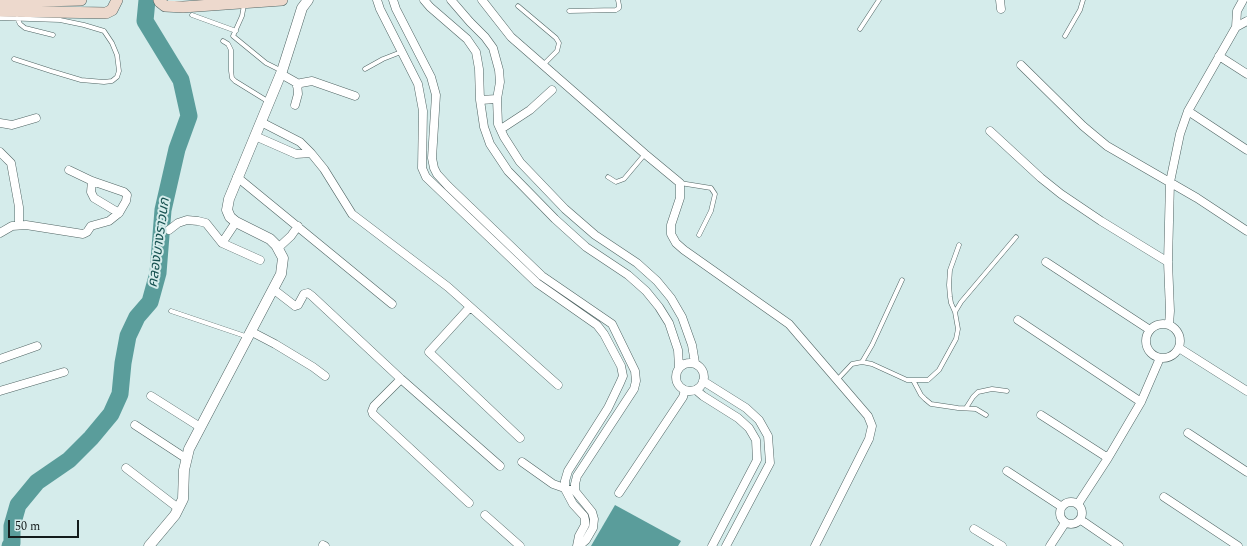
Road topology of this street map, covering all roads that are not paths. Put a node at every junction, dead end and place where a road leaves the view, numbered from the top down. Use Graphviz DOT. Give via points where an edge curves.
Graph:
graph roads {
  1 [pos="81,0"];
  2 [pos="117,0"];
  3 [pos="160,0"];
  4 [pos="282,0"];
  5 [pos="308,0"];
  6 [pos="377,0"];
  7 [pos="393,0"];
  8 [pos="424,0"];
  9 [pos="451,0"];
  10 [pos="482,0"];
  11 [pos="618,0"];
  12 [pos="879,0"];
  13 [pos="1000,0"];
  14 [pos="1083,0"];
  15 [pos="1243,0"];
  16 [pos="0,2"];
  17 [pos="244,3"];
  18 [pos="518,6"];
  19 [pos="1001,9"];
  20 [pos="0,11"];
  21 [pos="569,11"];
  22 [pos="192,15"];
  23 [pos="0,18"];
  24 [pos="17,18"];
  25 [pos="1247,21"];
  26 [pos="470,22"];
  27 [pos="1236,27"];
  28 [pos="457,30"];
  29 [pos="860,30"];
  30 [pos="236,31"];
  31 [pos="52,35"];
  32 [pos="234,36"];
  33 [pos="1065,36"];
  34 [pos="223,41"];
  35 [pos="228,44"];
  36 [pos="402,52"];
  37 [pos="1219,56"];
  38 [pos="14,59"];
  39 [pos="543,65"];
  40 [pos="1021,65"];
  41 [pos="425,66"];
  42 [pos="365,69"];
  43 [pos="282,72"];
  44 [pos="412,72"];
  45 [pos="1247,74"];
  46 [pos="297,86"];
  47 [pos="552,90"];
  48 [pos="355,96"];
  49 [pos="497,99"];
  50 [pos="480,100"];
  51 [pos="269,103"];
  52 [pos="295,105"];
  53 [pos="1188,111"];
  54 [pos="36,118"];
  55 [pos="260,122"];
  56 [pos="0,123"];
  57 [pos="501,129"];
  58 [pos="990,131"];
  59 [pos="255,136"];
  60 [pos="1247,150"];
  61 [pos="0,152"];
  62 [pos="311,153"];
  63 [pos="645,154"];
  64 [pos="69,170"];
  65 [pos="530,173"];
  66 [pos="237,177"];
  67 [pos="608,177"];
  68 [pos="92,181"];
  69 [pos="1170,182"];
  70 [pos="519,183"];
  71 [pos="680,183"];
  72 [pos="445,189"];
  73 [pos="119,213"];
  74 [pos="236,222"];
  75 [pos="19,225"];
  76 [pos="298,226"];
  77 [pos="169,230"];
  78 [pos="1247,232"];
  79 [pos="0,233"];
  80 [pos="699,235"];
  81 [pos="1016,237"];
  82 [pos="222,243"];
  83 [pos="959,245"];
  84 [pos="278,248"];
  85 [pos="260,260"];
  86 [pos="1046,262"];
  87 [pos="1168,262"];
  88 [pos="902,280"];
  89 [pos="657,281"];
  90 [pos="273,289"];
  91 [pos="646,291"];
  92 [pos="564,297"];
  93 [pos="392,304"];
  94 [pos="470,307"];
  95 [pos="171,311"];
  96 [pos="955,312"];
  97 [pos="1018,320"];
  98 [pos="1169,325"];
  99 [pos="1150,330"];
  100 [pos="250,335"];
  101 [pos="37,346"];
  102 [pos="1179,348"];
  103 [pos="1160,358"];
  104 [pos="0,359"];
  105 [pos="862,362"];
  106 [pos="695,363"];
  107 [pos="680,367"];
  108 [pos="64,372"];
  109 [pos="325,376"];
  110 [pos="401,379"];
  111 [pos="837,380"];
  112 [pos="913,380"];
  113 [pos="703,382"];
  114 [pos="558,385"];
  115 [pos="685,390"];
  116 [pos="696,390"];
  117 [pos="0,391"];
  118 [pos="1007,391"];
  119 [pos="1247,392"];
  120 [pos="150,396"];
  121 [pos="1141,402"];
  122 [pos="608,408"];
  123 [pos="966,408"];
  124 [pos="617,415"];
  125 [pos="1041,415"];
  126 [pos="986,416"];
  127 [pos="135,425"];
  128 [pos="200,427"];
  129 [pos="1188,433"];
  130 [pos="520,438"];
  131 [pos="187,458"];
  132 [pos="1108,458"];
  133 [pos="522,462"];
  134 [pos="500,466"];
  135 [pos="126,468"];
  136 [pos="1007,471"];
  137 [pos="1247,472"];
  138 [pos="565,489"];
  139 [pos="574,491"];
  140 [pos="619,493"];
  141 [pos="1164,497"];
  142 [pos="468,503"];
  143 [pos="1078,504"];
  144 [pos="1062,507"];
  145 [pos="178,508"];
  146 [pos="485,515"];
  147 [pos="1081,520"];
  148 [pos="1065,522"];
  149 [pos="974,529"];
  150 [pos="149,546"];
  151 [pos="520,546"];
  152 [pos="578,546"];
  153 [pos="712,546"];
  154 [pos="726,546"];
  155 [pos="815,546"];
  156 [pos="1002,546"];
  157 [pos="1050,546"];
  158 [pos="1119,546"];
  159 [pos="1238,546"];
  1 -- 16 [label="main road"];
  2 -- 20 [label="main road" via="112,10 106,14"];
  3 -- 17 [label="main road" via="165,6 183,7"];
  4 -- 17 [label="main road"];
  5 -- 43 [label="street" via="302,8"];
  6 -- 36 [label="street"];
  7 -- 41 [label="street"];
  8 -- 28 [label="street"];
  9 -- 26 [label="street"];
  10 -- 39 [label="street" via="511,37"];
  11 -- 21 [label="lane" via="616,10"];
  12 -- 29 [label="lane"];
  13 -- 19 [label="street"];
  14 -- 33 [label="lane"];
  15 -- 27 [label="street" via="1238,11"];
  17 -- 30 [label="lane"];
  18 -- 39 [label="lane" via="556,38 559,44 558,51"];
  22 -- 30 [label="lane"];
  23 -- 24 [label="lane"];
  24 -- 31 [label="lane" via="25,28"];
  24 -- 38 [label="lane" via="60,20 104,31 117,55 119,71 112,81 81,80"];
  25 -- 27 [label="street"];
  26 -- 28 [label="street"];
  26 -- 49 [label="street" via="485,37 497,60 500,82"];
  27 -- 37 [label="street"];
  28 -- 50 [label="street" via="476,52"];
  30 -- 32 [label="lane"];
  32 -- 35 [label="lane"];
  32 -- 43 [label="lane" via="266,63"];
  34 -- 35 [label="lane"];
  35 -- 51 [label="lane" via="231,50 232,78"];
  36 -- 42 [label="lane"];
  36 -- 44 [label="street"];
  37 -- 45 [label="street"];
  37 -- 53 [label="street"];
  39 -- 63 [label="street"];
  40 -- 69 [label="street" via="1107,146"];
  41 -- 44 [label="street"];
  41 -- 72 [label="street" via="431,76 436,95 432,158 434,168"];
  43 -- 46 [label="street" via="297,83"];
  43 -- 51 [label="street"];
  44 -- 72 [label="street" via="418,84 423,111 422,168 426,177"];
  46 -- 48 [label="street" via="312,81"];
  46 -- 52 [label="street"];
  47 -- 57 [label="street" via="530,110"];
  49 -- 50 [label="street"];
  49 -- 57 [label="street" via="498,124"];
  50 -- 70 [label="street" via="484,127 490,144"];
  51 -- 55 [label="street"];
  53 -- 60 [label="street"];
  53 -- 69 [label="street" via="1180,134"];
  54 -- 56 [label="street" via="12,125"];
  55 -- 59 [label="street"];
  55 -- 62 [label="street" via="300,142"];
  57 -- 65 [label="street" via="520,162"];
  58 -- 87 [label="street" via="1061,194"];
  59 -- 62 [label="street" via="296,154"];
  59 -- 66 [label="street"];
  61 -- 75 [label="street" via="12,163 19,207"];
  62 -- 94 [label="street" via="352,214 448,287"];
  63 -- 67 [label="lane" via="624,179 616,182"];
  63 -- 71 [label="street"];
  64 -- 68 [label="street"];
  65 -- 70 [label="street"];
  65 -- 89 [label="street" via="595,235 637,263"];
  66 -- 74 [label="street" via="227,210"];
  66 -- 76 [label="street"];
  68 -- 73 [label="street" via="91,192 94,198"];
  68 -- 73 [label="street" via="127,195 123,209"];
  69 -- 78 [label="street"];
  69 -- 87 [label="street"];
  70 -- 91 [label="street" via="586,247 628,275"];
  71 -- 80 [label="lane" via="711,188 714,194 711,211"];
  71 -- 111 [label="street" via="680,198 671,225 671,234 676,242 790,324"];
  72 -- 92 [label="street"];
  73 -- 75 [label="street" via="109,222 91,226 83,234"];
  74 -- 82 [label="street"];
  74 -- 84 [label="street" via="270,239"];
  75 -- 79 [label="street"];
  76 -- 84 [label="street"];
  76 -- 93 [label="street"];
  77 -- 82 [label="street" via="187,220 198,221 206,223"];
  81 -- 96 [label="lane"];
  82 -- 85 [label="street"];
  83 -- 96 [label="lane" via="951,266 950,277 950,297"];
  84 -- 90 [label="street" via="283,258 281,274"];
  86 -- 99 [label="street"];
  87 -- 98 [label="street"];
  88 -- 105 [label="lane"];
  89 -- 91 [label="street"];
  89 -- 106 [label="street" via="682,317 692,344"];
  90 -- 100 [label="street"];
  90 -- 110 [label="street" via="295,306 304,294 308,293"];
  91 -- 107 [label="street" via="669,323 678,350"];
  92 -- 122 [label="street" via="597,325 621,366 623,376"];
  92 -- 124 [label="street" via="612,324 635,371 634,389"];
  94 -- 114 [label="street"];
  94 -- 130 [label="street" via="429,352"];
  95 -- 100 [label="lane"];
  96 -- 112 [label="lane" via="957,334 939,370 928,380"];
  97 -- 121 [label="street"];
  98 -- 99 [label="street" via="1159,325"];
  98 -- 102 [label="street" via="1178,332"];
  99 -- 103 [label="street" via="1146,343 1148,350 1153,356"];
  100 -- 109 [label="street" via="281,348"];
  100 -- 128 [label="street"];
  101 -- 104 [label="street"];
  102 -- 103 [label="street" via="1174,355"];
  102 -- 119 [label="street"];
  103 -- 121 [label="street"];
  105 -- 111 [label="lane" via="852,364"];
  105 -- 112 [label="lane"];
  106 -- 107 [label="street" via="690,362"];
  106 -- 113 [label="street" via="703,371"];
  107 -- 115 [label="street" via="676,377 677,383"];
  108 -- 117 [label="street"];
  110 -- 134 [label="street"];
  110 -- 142 [label="street" via="374,406 373,414"];
  111 -- 155 [label="street" via="868,416 872,426 869,439"];
  112 -- 123 [label="lane" via="931,404"];
  113 -- 116 [label="street"];
  113 -- 154 [label="street" via="746,408 759,420 768,436 770,463"];
  115 -- 116 [label="street"];
  115 -- 140 [label="street" via="683,397"];
  116 -- 153 [label="street" via="738,418 749,428 756,440 757,460"];
  118 -- 123 [label="lane" via="992,389 978,392"];
  120 -- 128 [label="street"];
  121 -- 132 [label="street"];
  122 -- 124 [label="street"];
  122 -- 138 [label="street" via="568,471"];
  123 -- 126 [label="lane" via="976,409"];
  124 -- 139 [label="street" via="577,476"];
  125 -- 132 [label="street"];
  127 -- 131 [label="street"];
  128 -- 131 [label="street"];
  129 -- 137 [label="street"];
  131 -- 145 [label="street" via="183,499"];
  132 -- 143 [label="street"];
  133 -- 138 [label="street" via="553,484"];
  135 -- 145 [label="street"];
  136 -- 144 [label="street"];
  138 -- 139 [label="street"];
  138 -- 152 [label="street" via="585,520"];
  139 -- 152 [label="street" via="592,512 594,519 593,528 586,540"];
  141 -- 159 [label="street"];
  143 -- 144 [label="street" via="1069,502"];
  143 -- 147 [label="street" via="1082,511"];
  144 -- 148 [label="street" via="1060,515"];
  145 -- 150 [label="street"];
  146 -- 151 [label="street"];
  147 -- 148 [label="street" via="1073,524"];
  147 -- 158 [label="street"];
  148 -- 157 [label="street"];
  149 -- 156 [label="street"];
}
